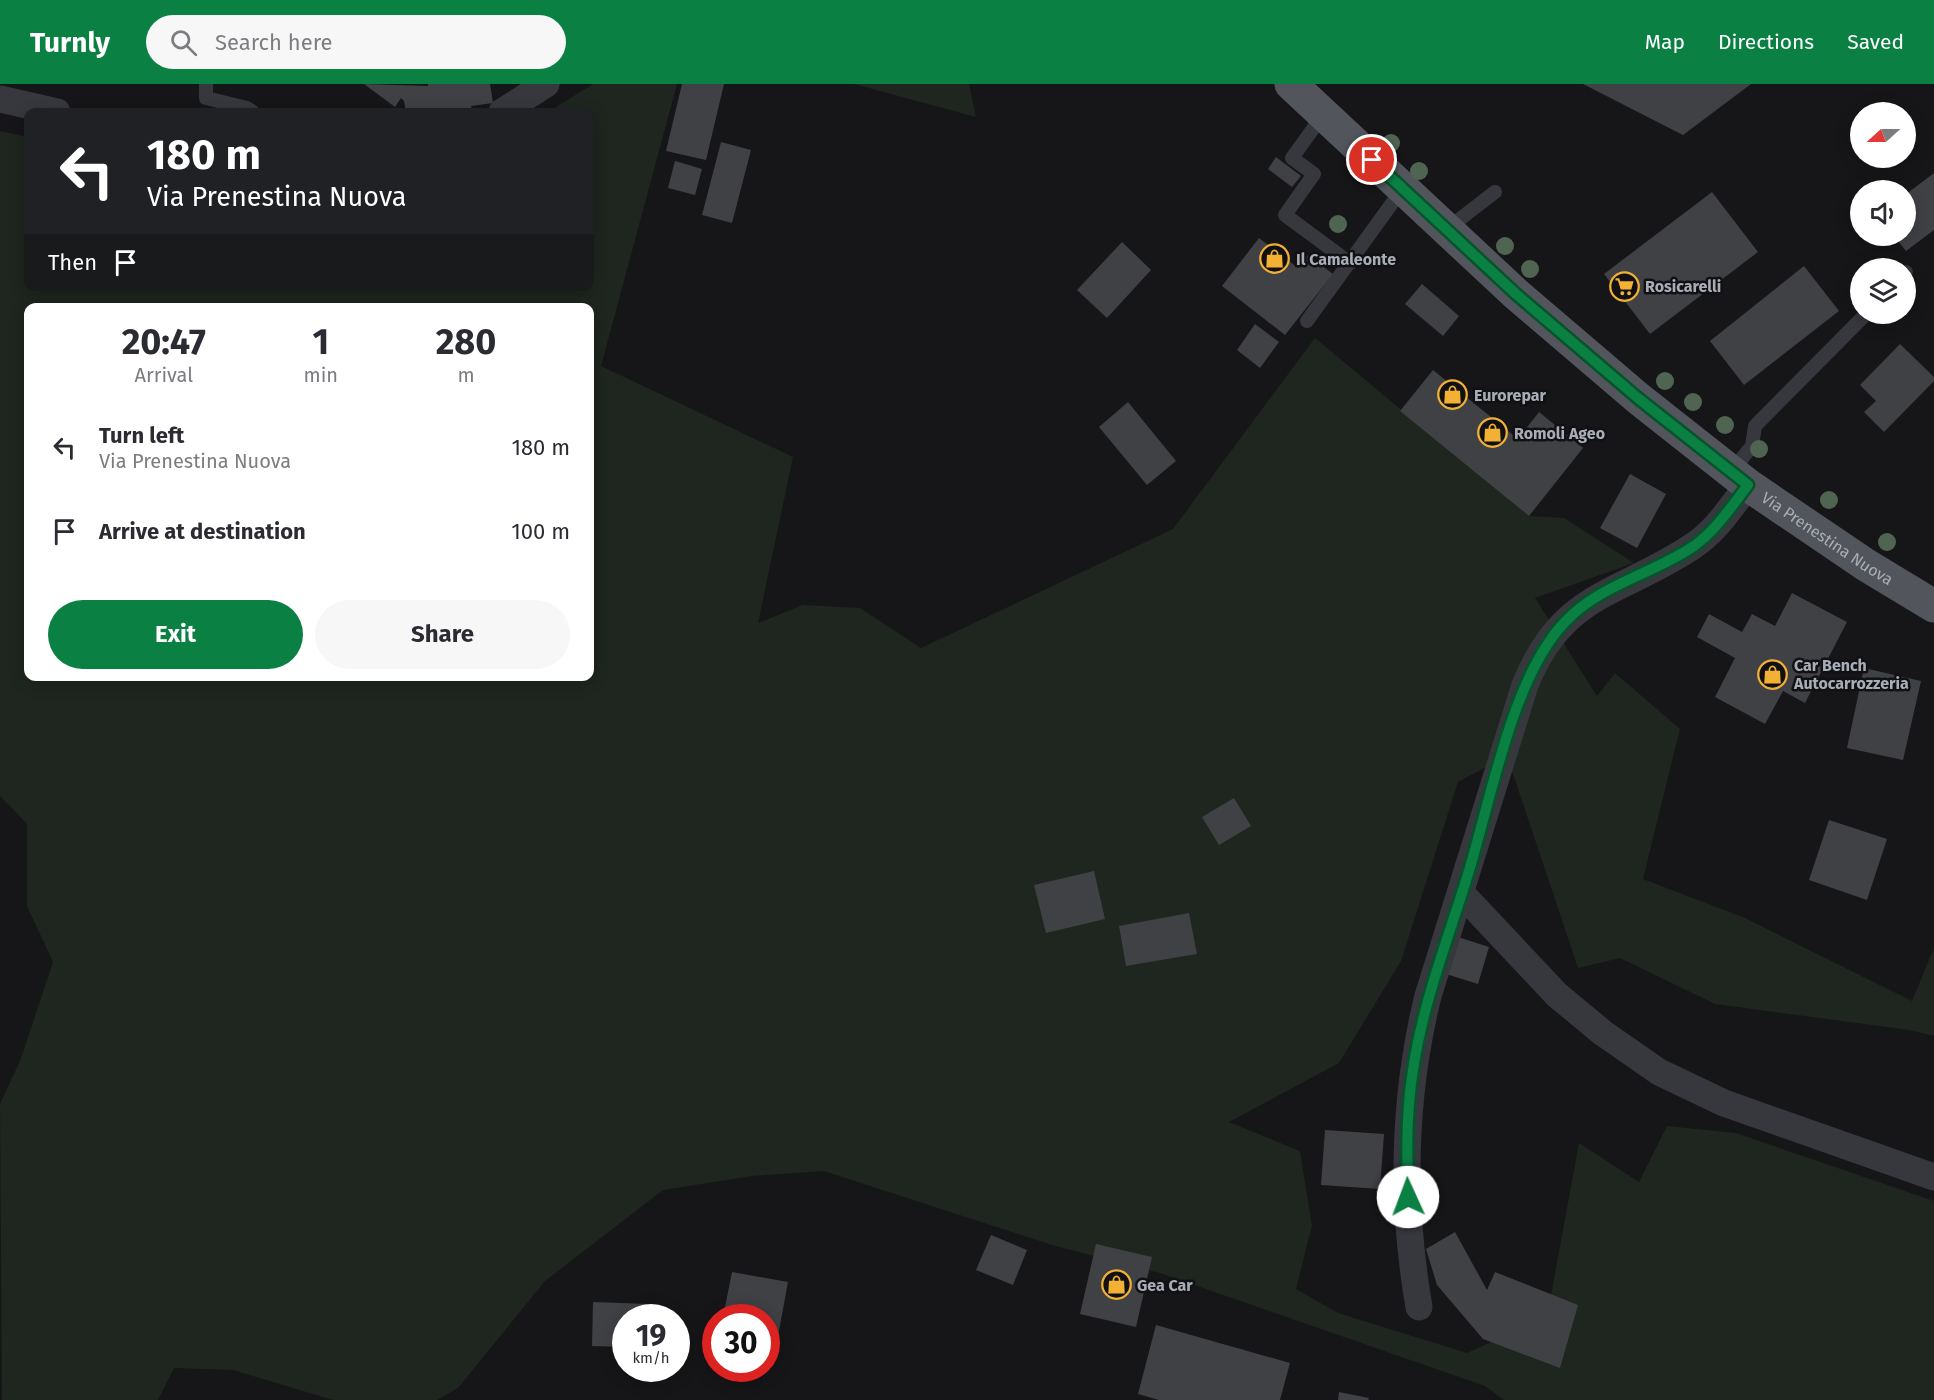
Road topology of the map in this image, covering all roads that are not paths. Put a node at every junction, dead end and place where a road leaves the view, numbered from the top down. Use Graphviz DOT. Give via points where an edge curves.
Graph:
graph roads {
  1 [pos="206,84"];
  2 [pos="546,84"];
  3 [pos="1291,84"];
  4 [pos="0,99"];
  5 [pos="509,100"];
  6 [pos="39,108"];
  7 [pos="247,108"];
  8 [pos="1323,115"];
  9 [pos="1403,188"];
  10 [pos="1495,192"];
  11 [pos="1448,229"];
  12 [pos="1350,263"];
  13 [pos="1307,321"];
  14 [pos="1856,324"];
  15 [pos="1739,479"];
  16 [pos="1934,606"];
  17 [pos="1462,894"];
  18 [pos="1934,1177"];
  19 [pos="1419,1307"];
  1 -- 7 [label="lane" via="206,98"];
  2 -- 5 [label="street"];
  3 -- 8 [label="main road, Via Prenestina Nuova"];
  4 -- 6 [label="street"];
  8 -- 9 [label="main road, Via Prenestina Nuova"];
  8 -- 12 [label="lane" via="1292,158 1314,174 1285,215"];
  9 -- 11 [label="main road, Via Prenestina Nuova"];
  9 -- 12 [label="lane"];
  10 -- 11 [label="lane"];
  11 -- 15 [label="main road, Via Prenestina Nuova" via="1516,294"];
  12 -- 13 [label="lane"];
  14 -- 15 [label="lane" via="1755,426"];
  15 -- 16 [label="main road, Via Prenestina Nuova"];
  15 -- 17 [label="street" via="1718,525 1694,546 1586,604 1565,621 1544,648 1520,699"];
  17 -- 18 [label="street" via="1557,995 1659,1072 1724,1103"];
  17 -- 19 [label="street" via="1428,996 1409,1092 1409,1219"];
}
